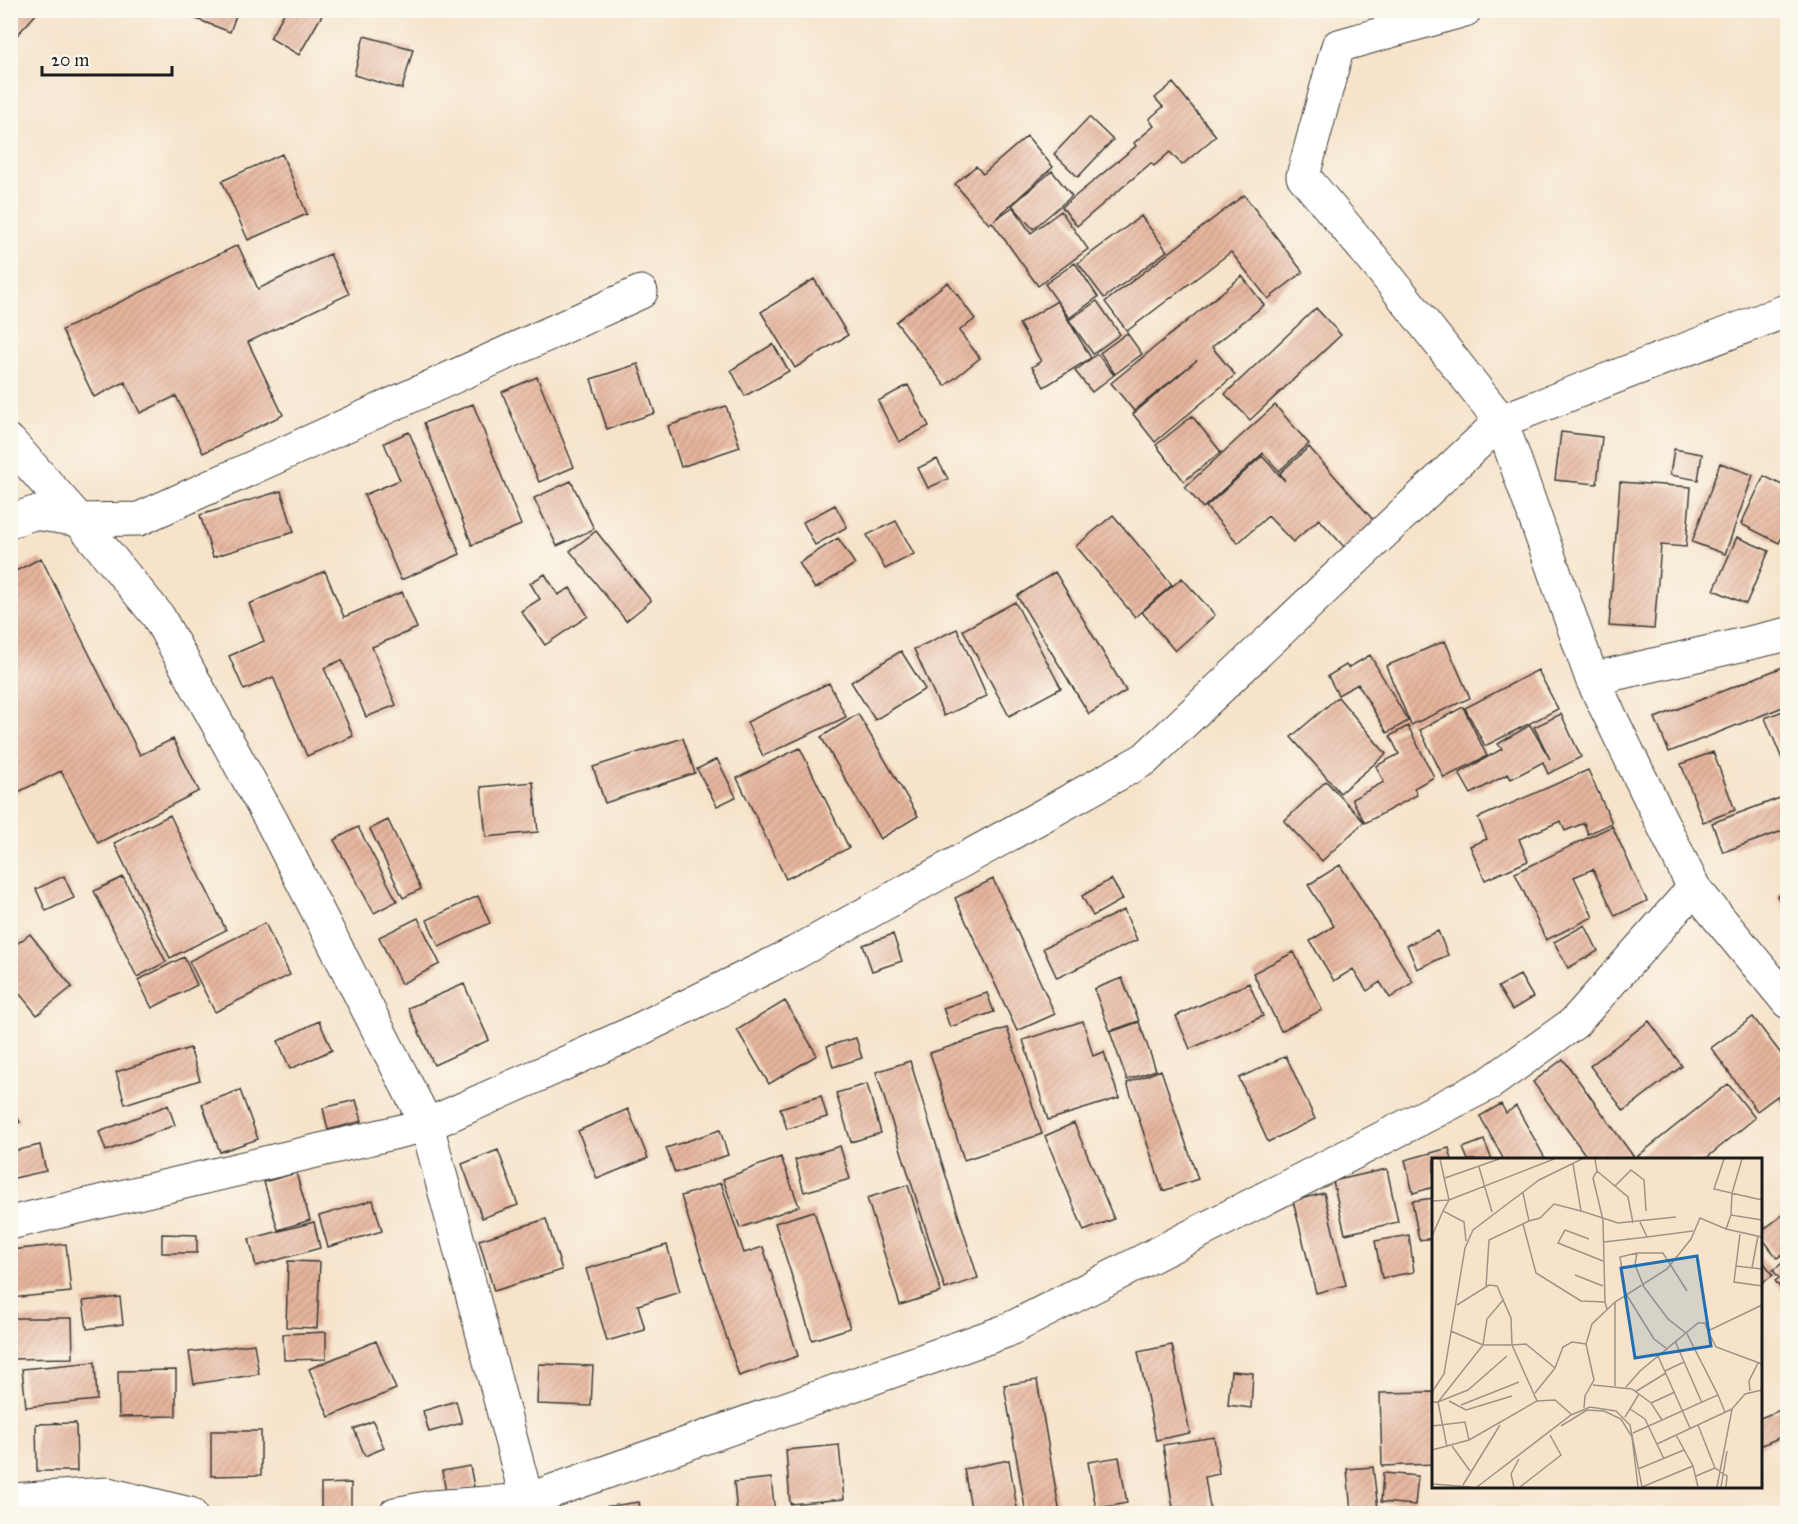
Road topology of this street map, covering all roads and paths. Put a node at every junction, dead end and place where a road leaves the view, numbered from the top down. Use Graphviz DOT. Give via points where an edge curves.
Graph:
graph roads {
  1 [pos="1465,10"];
  2 [pos="642,292"];
  3 [pos="1788,310"];
  4 [pos="1501,421"];
  5 [pos="10,442"];
  6 [pos="79,520"];
  7 [pos="10,521"];
  8 [pos="1788,634"];
  9 [pos="1592,679"];
  10 [pos="1694,888"];
  11 [pos="1788,1002"];
  12 [pos="427,1125"];
  13 [pos="10,1223"];
  14 [pos="10,1500"];
  15 [pos="530,1507"];
  16 [pos="190,1514"];
  17 [pos="395,1514"];
  1 -- 4 [label="street" via="1338,46 1303,176"];
  2 -- 6 [label="street" via="139,519"];
  3 -- 4 [label="street"];
  4 -- 9 [label="street"];
  4 -- 12 [label="street" via="1145,759 795,953 630,1034"];
  5 -- 6 [label="street"];
  6 -- 7 [label="street" via="34,513"];
  6 -- 12 [label="street" via="158,616 272,822"];
  8 -- 9 [label="street"];
  9 -- 10 [label="street"];
  10 -- 11 [label="street"];
  10 -- 15 [label="street" via="1574,1023 1490,1083 1006,1330"];
  12 -- 13 [label="street"];
  12 -- 15 [label="street"];
  14 -- 16 [label="street" via="108,1494"];
  15 -- 17 [label="street" via="432,1507"];
}
